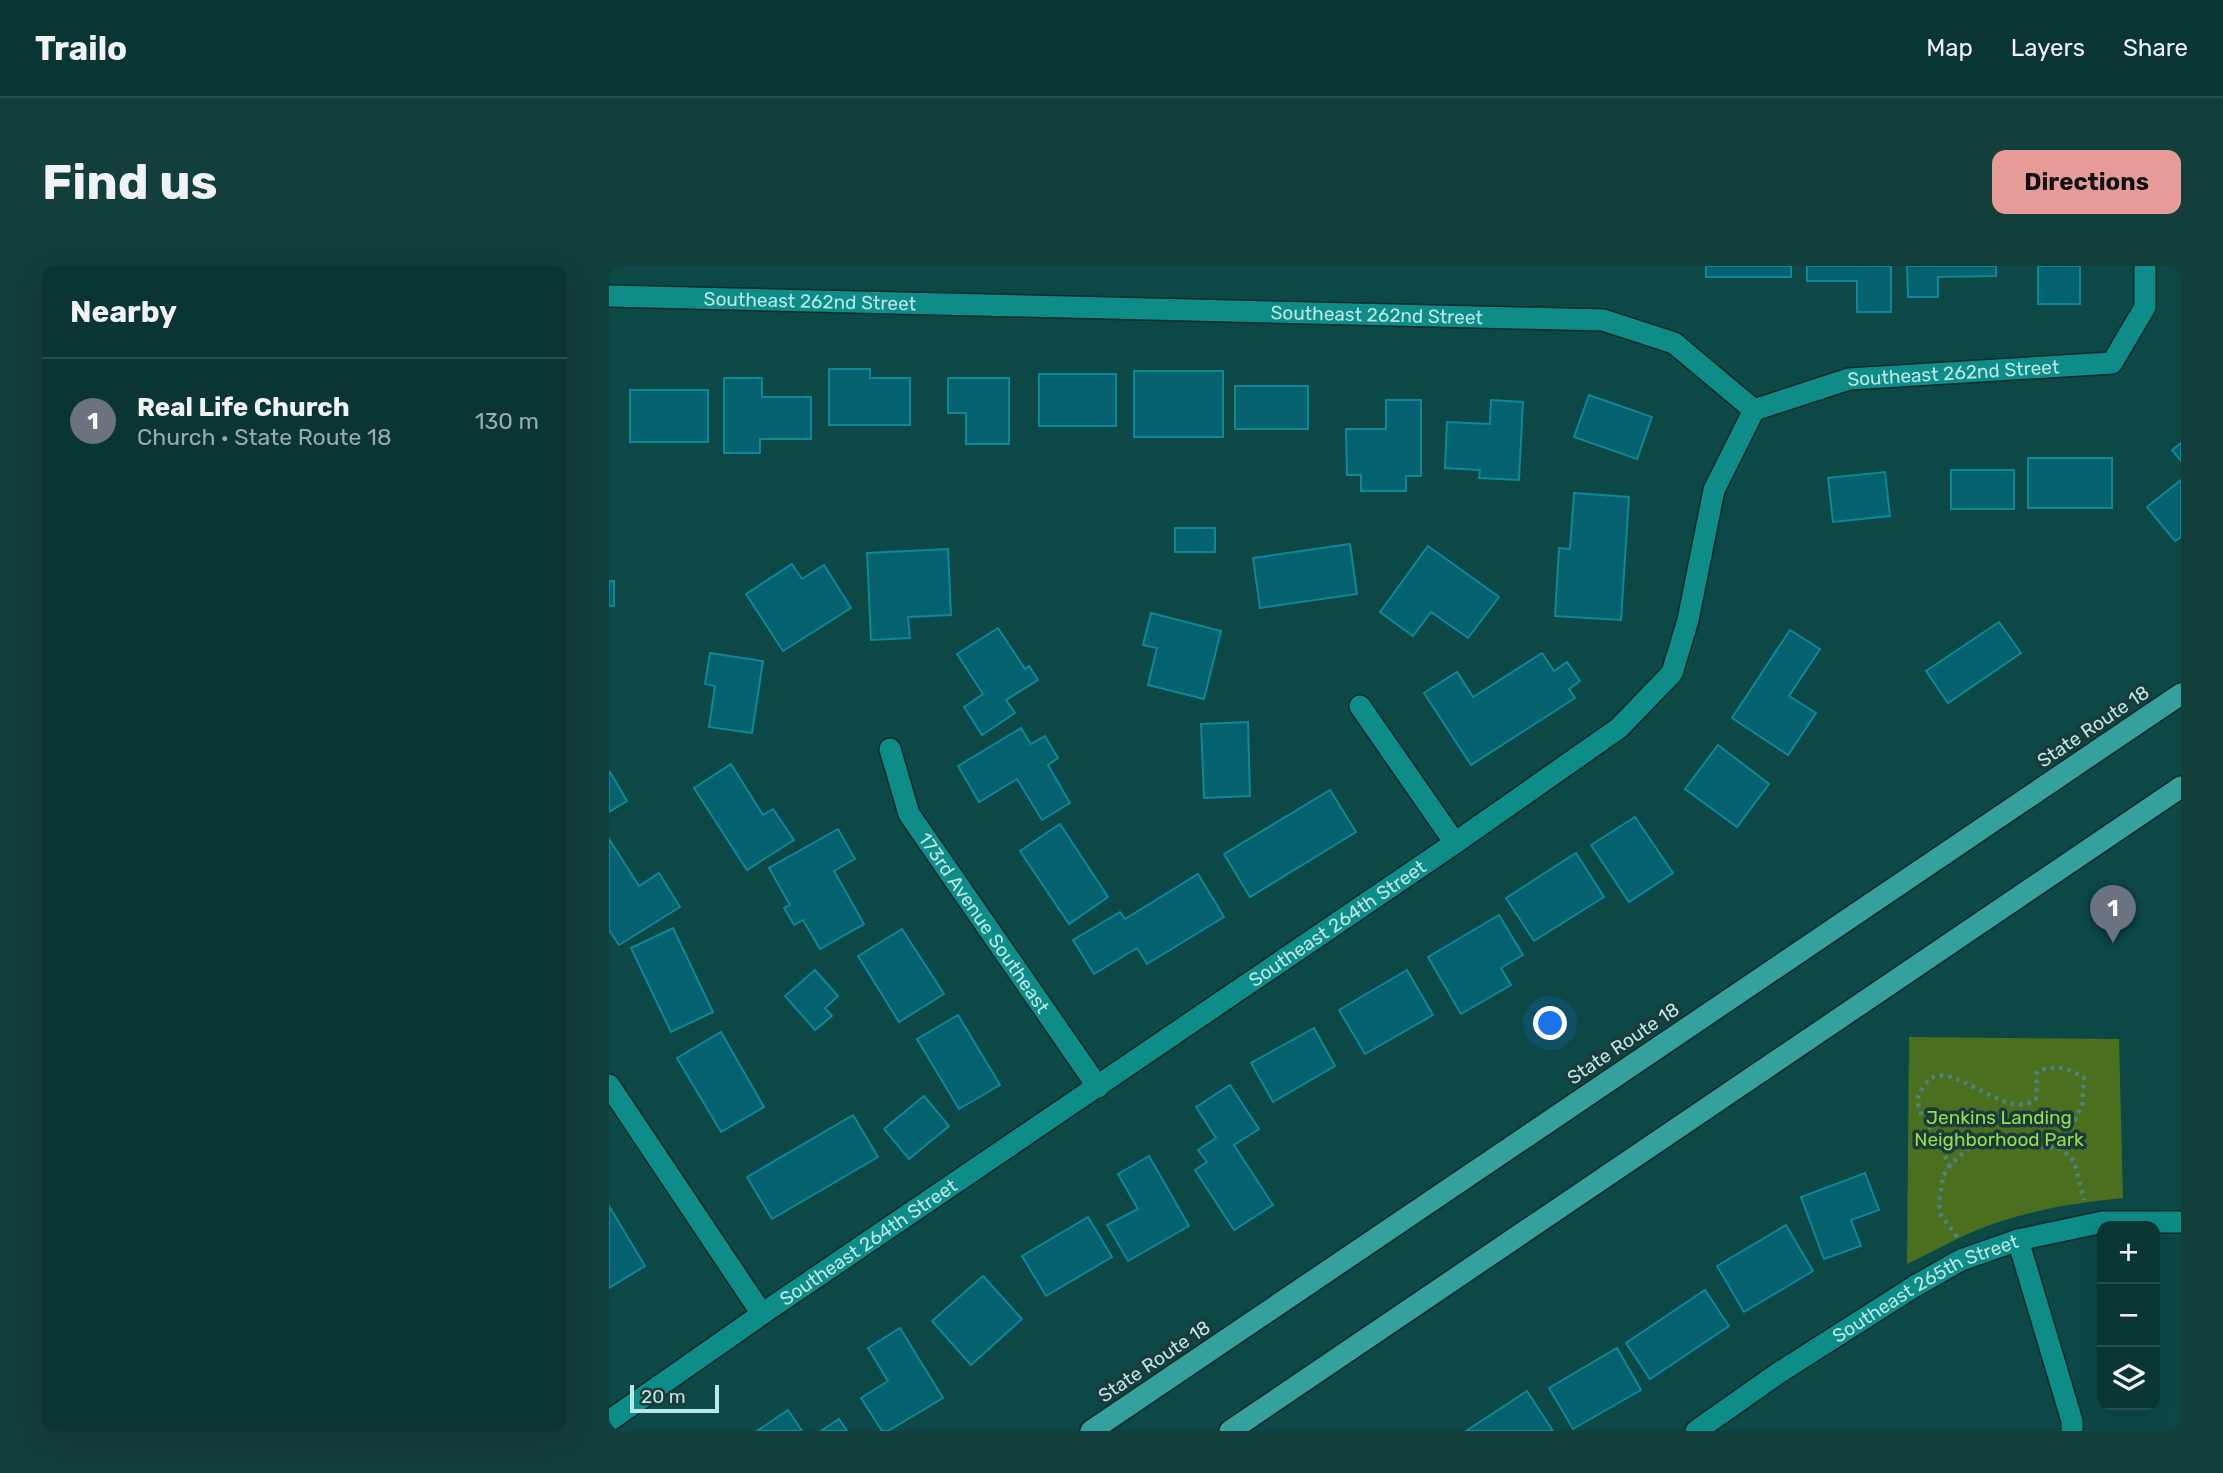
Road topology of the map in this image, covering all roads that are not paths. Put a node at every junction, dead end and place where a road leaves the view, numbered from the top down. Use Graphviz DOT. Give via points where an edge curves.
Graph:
graph roads {
  1 [pos="2145,266"];
  2 [pos="609,296"];
  3 [pos="1754,410"];
  4 [pos="2181,694"];
  5 [pos="1360,706"];
  6 [pos="890,749"];
  7 [pos="2181,787"];
  8 [pos="1455,843"];
  9 [pos="609,1085"];
  10 [pos="1098,1087"];
  11 [pos="2181,1222"];
  12 [pos="2018,1240"];
  13 [pos="762,1314"];
  14 [pos="609,1421"];
  15 [pos="1091,1431"];
  16 [pos="1230,1431"];
  17 [pos="1696,1431"];
  18 [pos="2072,1431"];
  1 -- 3 [label="street, Southeast 262nd Street" via="2145,307 2112,363 1849,379"];
  2 -- 3 [label="street, Southeast 262nd Street" via="1603,320 1674,344"];
  3 -- 8 [label="street, Southeast 264th Street" via="1714,490 1688,620 1672,673 1619,727"];
  4 -- 15 [label="highway, State Route 18"];
  5 -- 8 [label="street"];
  6 -- 10 [label="street, 173rd Avenue Southeast" via="909,814"];
  7 -- 16 [label="highway"];
  8 -- 10 [label="street, Southeast 264th Street"];
  9 -- 13 [label="street"];
  10 -- 13 [label="street, Southeast 264th Street"];
  11 -- 12 [label="street, Southeast 265th Street" via="2103,1222"];
  12 -- 17 [label="street, Southeast 265th Street" via="1971,1257 1915,1286"];
  12 -- 18 [label="street"];
  13 -- 14 [label="street, Southeast 264th Street"];
}
